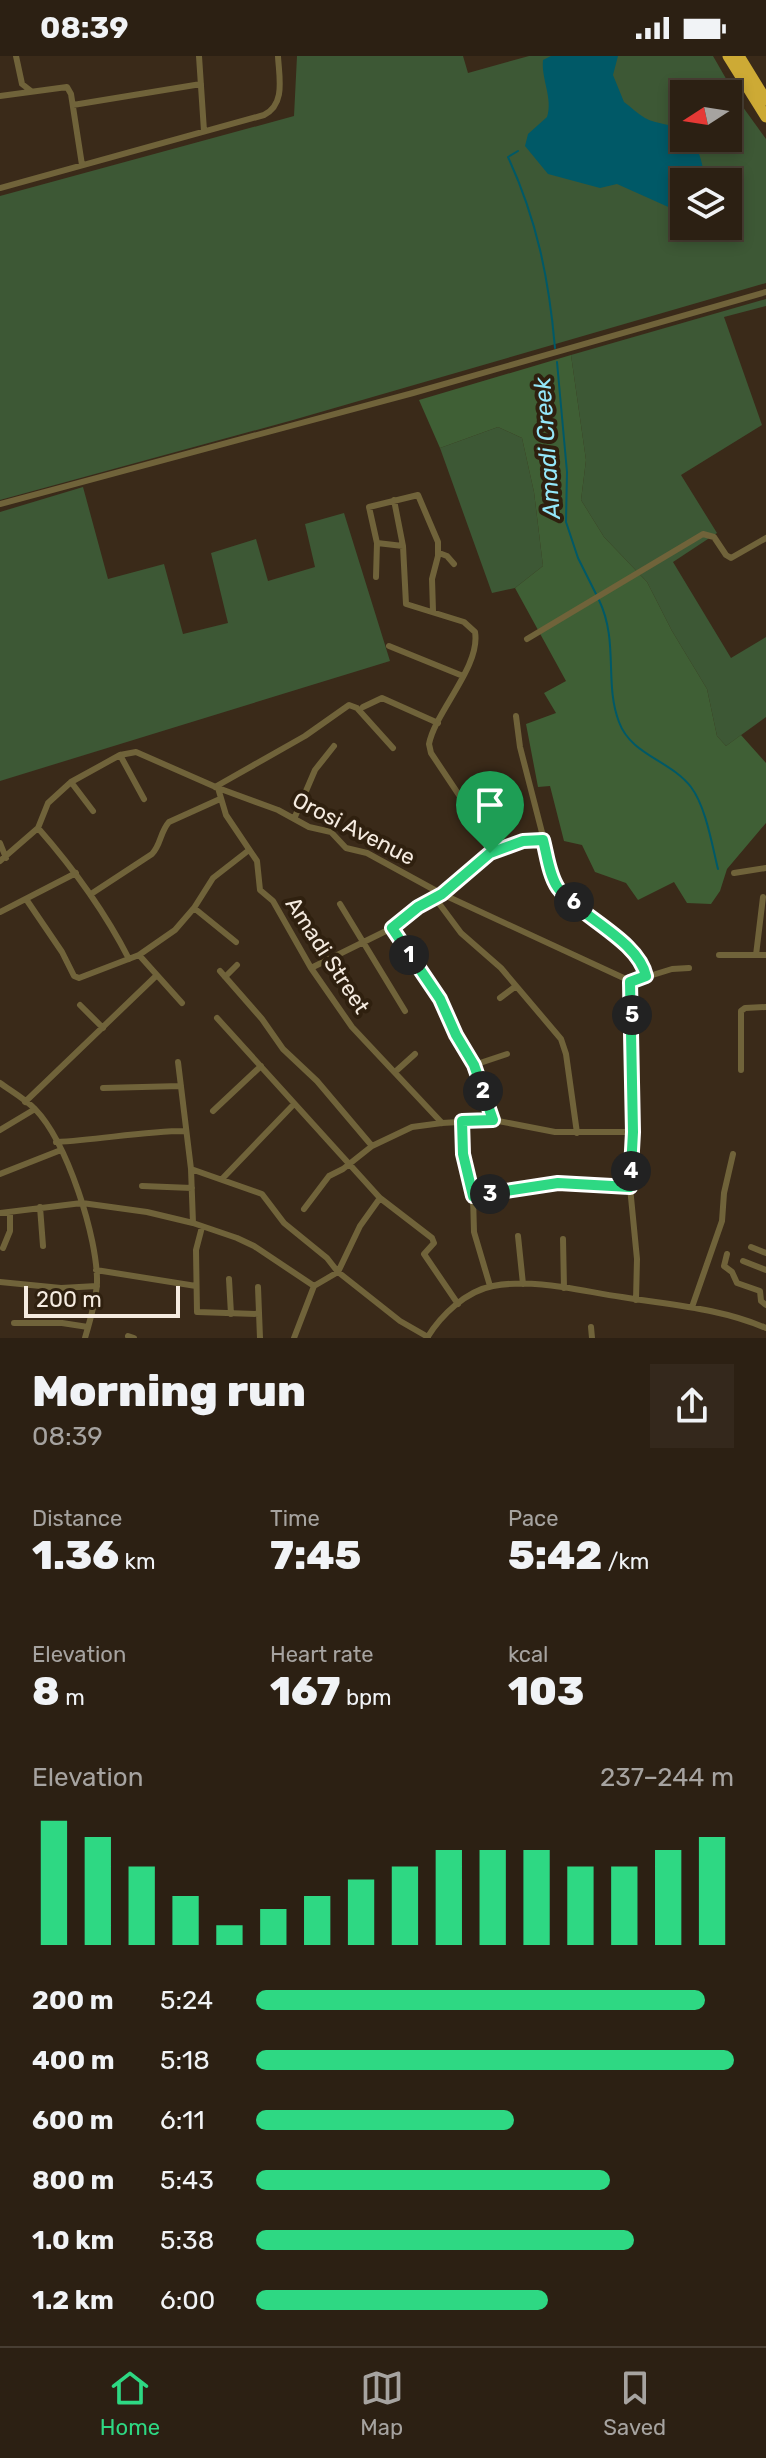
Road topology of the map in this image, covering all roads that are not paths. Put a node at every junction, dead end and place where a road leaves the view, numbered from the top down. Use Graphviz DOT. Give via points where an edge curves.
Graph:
graph roads {
  1 [pos="16,56"];
  2 [pos="199,56"];
  3 [pos="278,56"];
  4 [pos="728,56"];
  5 [pos="739,56"];
  6 [pos="201,84"];
  7 [pos="31,91"];
  8 [pos="0,96"];
  9 [pos="766,100"];
  10 [pos="73,105"];
  11 [pos="766,117"];
  12 [pos="204,131"];
  13 [pos="82,165"];
  14 [pos="0,188"];
  15 [pos="766,292"];
  16 [pos="394,500"];
  17 [pos="0,504"];
  18 [pos="766,538"];
  19 [pos="377,543"];
  20 [pos="403,546"];
  21 [pos="439,553"];
  22 [pos="454,564"];
  23 [pos="376,577"];
  24 [pos="433,611"];
  25 [pos="527,639"];
  26 [pos="389,646"];
  27 [pos="463,676"];
  28 [pos="363,707"];
  29 [pos="516,716"];
  30 [pos="438,723"];
  31 [pos="334,746"];
  32 [pos="393,748"];
  33 [pos="120,755"];
  34 [pos="71,782"];
  35 [pos="216,788"];
  36 [pos="144,799"];
  37 [pos="220,799"];
  38 [pos="93,811"];
  39 [pos="294,819"];
  40 [pos="38,828"];
  41 [pos="543,840"];
  42 [pos="0,843"];
  43 [pos="249,850"];
  44 [pos="490,853"];
  45 [pos="3,860"];
  46 [pos="766,868"];
  47 [pos="76,873"];
  48 [pos="734,873"];
  49 [pos="91,894"];
  50 [pos="442,894"];
  51 [pos="763,897"];
  52 [pos="435,898"];
  53 [pos="26,899"];
  54 [pos="340,904"];
  55 [pos="194,908"];
  56 [pos="0,912"];
  57 [pos="392,928"];
  58 [pos="236,942"];
  59 [pos="364,942"];
  60 [pos="139,955"];
  61 [pos="719,955"];
  62 [pos="756,955"];
  63 [pos="766,955"];
  64 [pos="129,959"];
  65 [pos="237,965"];
  66 [pos="311,968"];
  67 [pos="689,968"];
  68 [pos="157,975"];
  69 [pos="646,976"];
  70 [pos="630,982"];
  71 [pos="516,986"];
  72 [pos="500,998"];
  73 [pos="182,1003"];
  74 [pos="80,1005"];
  75 [pos="766,1007"];
  76 [pos="405,1011"];
  77 [pos="217,1018"];
  78 [pos="103,1028"];
  79 [pos="415,1054"];
  80 [pos="507,1054"];
  81 [pos="178,1062"];
  82 [pos="474,1065"];
  83 [pos="261,1066"];
  84 [pos="741,1070"];
  85 [pos="395,1072"];
  86 [pos="0,1083"];
  87 [pos="181,1086"];
  88 [pos="103,1088"];
  89 [pos="25,1102"];
  90 [pos="294,1104"];
  91 [pos="35,1109"];
  92 [pos="213,1111"];
  93 [pos="493,1120"];
  94 [pos="462,1121"];
  95 [pos="442,1123"];
  96 [pos="0,1130"];
  97 [pos="185,1131"];
  98 [pos="633,1132"];
  99 [pos="577,1133"];
  100 [pos="56,1142"];
  101 [pos="372,1146"];
  102 [pos="61,1150"];
  103 [pos="733,1154"];
  104 [pos="350,1164"];
  105 [pos="191,1169"];
  106 [pos="0,1174"];
  107 [pos="222,1179"];
  108 [pos="142,1186"];
  109 [pos="630,1187"];
  110 [pos="192,1188"];
  111 [pos="473,1196"];
  112 [pos="380,1198"];
  113 [pos="82,1203"];
  114 [pos="40,1207"];
  115 [pos="304,1209"];
  116 [pos="10,1212"];
  117 [pos="0,1213"];
  118 [pos="193,1223"];
  119 [pos="202,1227"];
  120 [pos="518,1236"];
  121 [pos="563,1239"];
  122 [pos="43,1246"];
  123 [pos="751,1247"];
  124 [pos="3,1248"];
  125 [pos="766,1253"];
  126 [pos="727,1254"];
  127 [pos="743,1261"];
  128 [pos="96,1270"];
  129 [pos="766,1270"];
  130 [pos="338,1272"];
  131 [pos="229,1279"];
  132 [pos="0,1282"];
  133 [pos="523,1284"];
  134 [pos="97,1286"];
  135 [pos="196,1286"];
  136 [pos="314,1286"];
  137 [pos="490,1286"];
  138 [pos="258,1287"];
  139 [pos="564,1288"];
  140 [pos="636,1300"];
  141 [pos="458,1304"];
  142 [pos="766,1305"];
  143 [pos="692,1307"];
  144 [pos="231,1314"];
  145 [pos="259,1314"];
  146 [pos="14,1323"];
  147 [pos="88,1327"];
  148 [pos="591,1327"];
  149 [pos="766,1328"];
  150 [pos="85,1338"];
  151 [pos="260,1338"];
  152 [pos="294,1338"];
  153 [pos="428,1338"];
  154 [pos="592,1338"];
  1 -- 7 [label="street" via="22,84"];
  2 -- 6 [label="street"];
  3 -- 12 [label="street" via="279,96 270,112"];
  4 -- 11 [label="highway"];
  5 -- 9 [label="highway"];
  6 -- 10 [label="street"];
  6 -- 12 [label="street"];
  7 -- 8 [label="street"];
  7 -- 10 [label="street" via="64,86"];
  10 -- 13 [label="street"];
  12 -- 13 [label="street"];
  13 -- 14 [label="street"];
  15 -- 17 [label="street"];
  16 -- 19 [label="street" via="369,507"];
  16 -- 20 [label="street"];
  16 -- 21 [label="street" via="418,495"];
  18 -- 25 [label="street" via="731,558 714,537 703,534"];
  19 -- 20 [label="street"];
  19 -- 23 [label="street"];
  20 -- 24 [label="street" via="406,604"];
  21 -- 22 [label="street"];
  21 -- 24 [label="street" via="432,579"];
  24 -- 27 [label="street" via="464,622 475,632"];
  26 -- 27 [label="street"];
  27 -- 30 [label="street"];
  28 -- 30 [label="street" via="382,698"];
  29 -- 41 [label="street"];
  30 -- 44 [label="street" via="430,738 431,753"];
  31 -- 39 [label="street" via="315,770"];
  32 -- 35 [label="street" via="349,705"];
  33 -- 34 [label="street"];
  33 -- 35 [label="street, Orosi Avenue" via="136,752"];
  33 -- 36 [label="street"];
  34 -- 38 [label="street"];
  34 -- 40 [label="street" via="48,803"];
  35 -- 37 [label="street, Amadi Street"];
  35 -- 39 [label="street, Orosi Avenue"];
  37 -- 43 [label="street, Amadi Street"];
  37 -- 49 [label="street" via="169,822 152,854"];
  39 -- 50 [label="street, Orosi Avenue" via="335,834 346,848 367,853"];
  40 -- 45 [label="street"];
  40 -- 47 [label="street"];
  41 -- 44 [label="street"];
  41 -- 69 [label="street" via="560,890 635,956"];
  42 -- 45 [label="street"];
  43 -- 55 [label="street" via="213,878"];
  43 -- 66 [label="street, Amadi Street" via="259,866 260,890 273,901"];
  44 -- 50 [label="street"];
  46 -- 48 [label="street"];
  47 -- 49 [label="street"];
  47 -- 53 [label="street"];
  49 -- 64 [label="street"];
  50 -- 52 [label="street"];
  50 -- 70 [label="street, Orosi Avenue"];
  51 -- 62 [label="street"];
  52 -- 57 [label="street"];
  52 -- 71 [label="street" via="461,933"];
  53 -- 56 [label="street"];
  53 -- 64 [label="street" via="76,977"];
  54 -- 59 [label="street"];
  55 -- 58 [label="street"];
  55 -- 60 [label="street" via="175,930"];
  57 -- 59 [label="street"];
  57 -- 82 [label="street" via="436,990"];
  59 -- 66 [label="street"];
  59 -- 76 [label="street"];
  60 -- 64 [label="street"];
  60 -- 68 [label="street"];
  61 -- 62 [label="street"];
  62 -- 63 [label="street"];
  65 -- 101 [label="street" via="222,974"];
  66 -- 85 [label="street, Amadi Street" via="352,1027"];
  67 -- 69 [label="street"];
  68 -- 73 [label="street"];
  68 -- 78 [label="street"];
  69 -- 70 [label="street"];
  70 -- 98 [label="street"];
  71 -- 72 [label="street"];
  71 -- 99 [label="street" via="564,1046"];
  74 -- 78 [label="street"];
  75 -- 84 [label="street" via="741,1011"];
  77 -- 83 [label="street"];
  78 -- 89 [label="street"];
  79 -- 85 [label="street"];
  80 -- 82 [label="street"];
  81 -- 87 [label="street"];
  82 -- 93 [label="street"];
  83 -- 90 [label="street"];
  83 -- 92 [label="street"];
  85 -- 95 [label="street, Amadi Street"];
  86 -- 89 [label="street"];
  87 -- 88 [label="street"];
  87 -- 97 [label="street"];
  89 -- 91 [label="street"];
  90 -- 104 [label="street"];
  90 -- 107 [label="street"];
  91 -- 96 [label="street"];
  91 -- 100 [label="street"];
  93 -- 94 [label="street"];
  93 -- 99 [label="street"];
  94 -- 95 [label="street"];
  94 -- 111 [label="street"];
  95 -- 101 [label="street" via="400,1132"];
  97 -- 100 [label="street"];
  97 -- 105 [label="street"];
  98 -- 99 [label="street"];
  98 -- 109 [label="street"];
  100 -- 102 [label="street"];
  101 -- 104 [label="street"];
  102 -- 106 [label="street"];
  102 -- 113 [label="street"];
  103 -- 143 [label="street" via="722,1221"];
  104 -- 112 [label="street"];
  104 -- 115 [label="street" via="325,1180"];
  105 -- 107 [label="street"];
  105 -- 110 [label="street"];
  107 -- 130 [label="street" via="262,1194 284,1223"];
  108 -- 110 [label="street"];
  109 -- 111 [label="street" via="558,1183"];
  109 -- 140 [label="street"];
  110 -- 118 [label="street"];
  111 -- 137 [label="street" via="474,1232"];
  112 -- 130 [label="street"];
  112 -- 141 [label="street" via="432,1238 434,1243 424,1254"];
  113 -- 114 [label="street"];
  113 -- 118 [label="street"];
  113 -- 128 [label="street"];
  114 -- 116 [label="street"];
  114 -- 122 [label="street"];
  116 -- 117 [label="street"];
  116 -- 124 [label="street"];
  118 -- 119 [label="street"];
  119 -- 135 [label="street"];
  119 -- 136 [label="street" via="254,1246"];
  120 -- 133 [label="street"];
  121 -- 139 [label="street"];
  123 -- 125 [label="street"];
  126 -- 142 [label="street" via="724,1266 737,1283 760,1291"];
  127 -- 129 [label="street"];
  128 -- 134 [label="street"];
  128 -- 135 [label="street"];
  130 -- 136 [label="street"];
  130 -- 153 [label="street"];
  131 -- 144 [label="street"];
  132 -- 134 [label="street"];
  133 -- 137 [label="street"];
  133 -- 139 [label="street"];
  134 -- 147 [label="street"];
  135 -- 144 [label="street" via="197,1312"];
  136 -- 152 [label="street"];
  137 -- 141 [label="street"];
  138 -- 145 [label="street"];
  139 -- 140 [label="street"];
  140 -- 143 [label="street"];
  141 -- 153 [label="street"];
  143 -- 149 [label="street"];
  144 -- 145 [label="street"];
  145 -- 151 [label="street"];
  146 -- 147 [label="street"];
  147 -- 150 [label="street"];
  148 -- 154 [label="street"];
}
